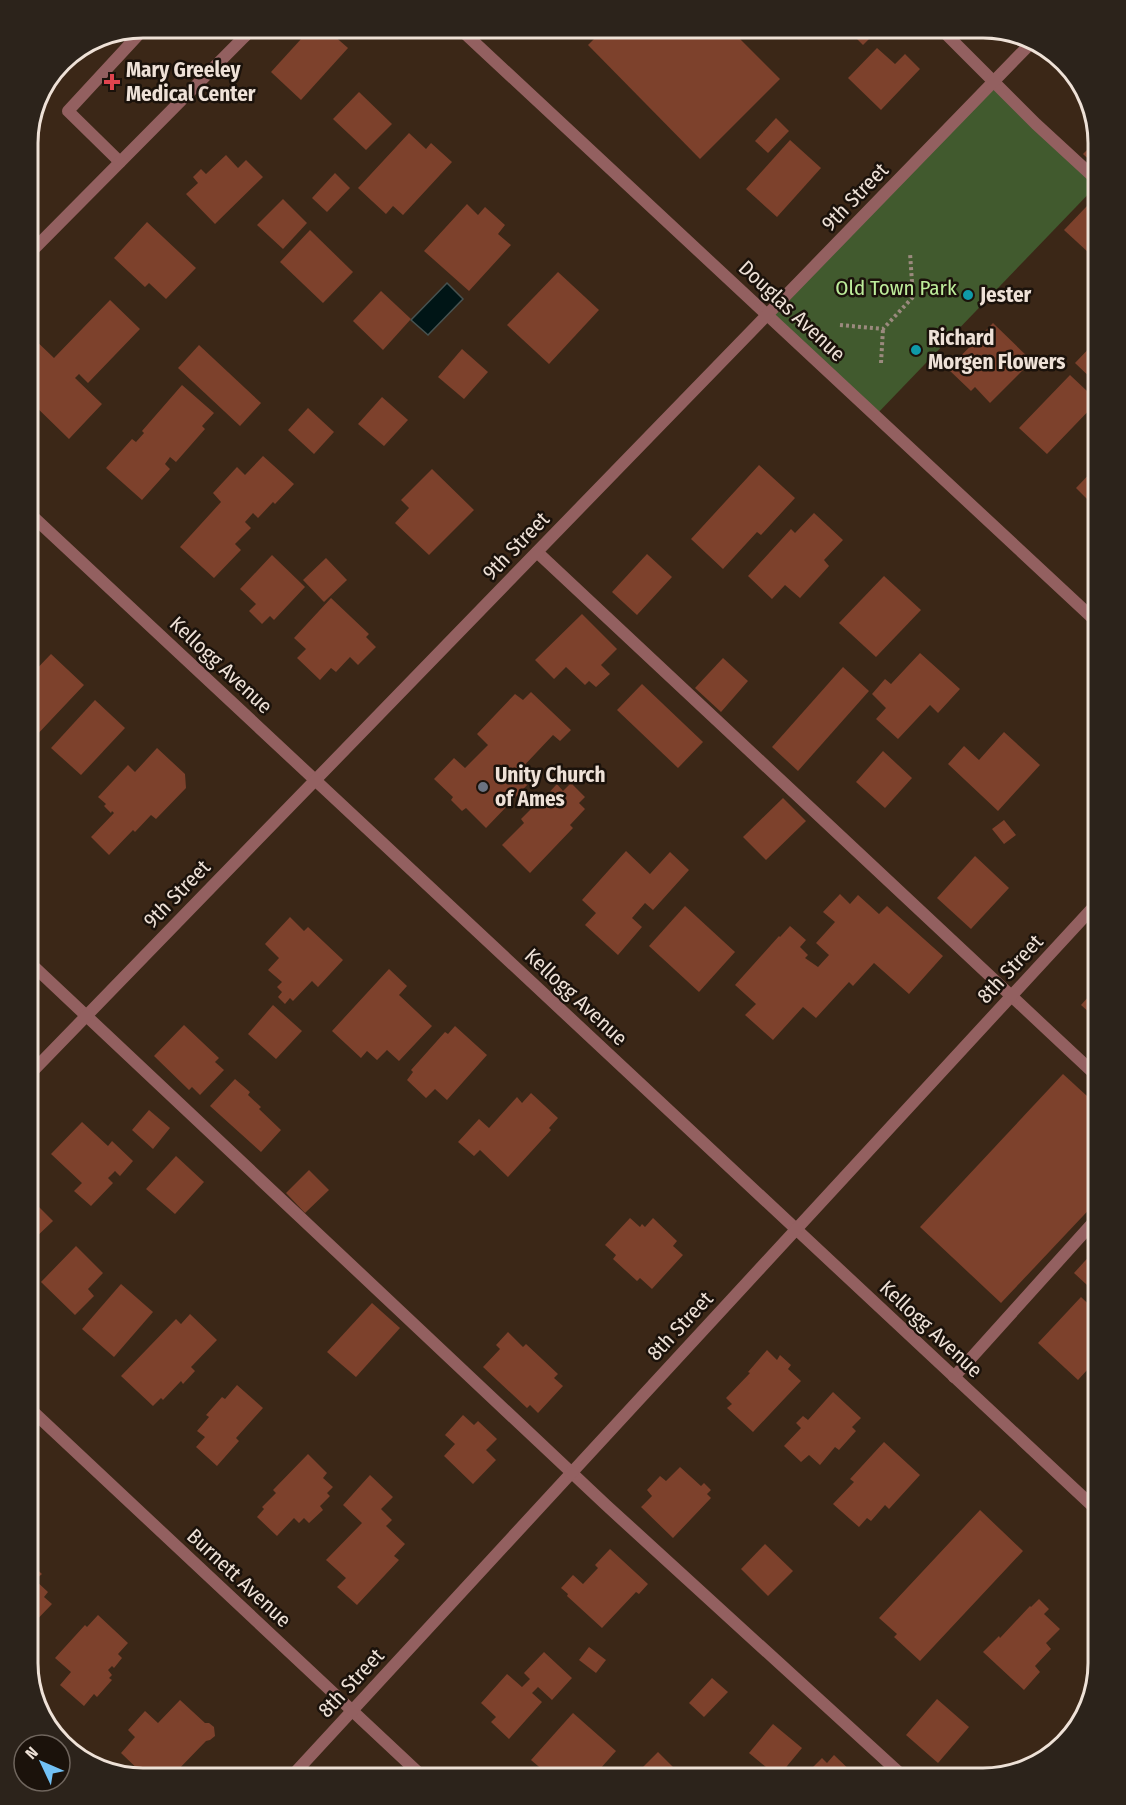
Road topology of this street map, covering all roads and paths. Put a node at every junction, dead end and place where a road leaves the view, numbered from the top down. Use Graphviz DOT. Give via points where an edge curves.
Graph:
graph roads {
  1 [pos="243,38"];
  2 [pos="470,38"];
  3 [pos="950,38"];
  4 [pos="135,39"];
  5 [pos="1028,47"];
  6 [pos="994,81"];
  7 [pos="120,162"];
  8 [pos="1088,172"];
  9 [pos="38,245"];
  10 [pos="910,253"];
  11 [pos="767,315"];
  12 [pos="840,325"];
  13 [pos="883,329"];
  14 [pos="881,363"];
  15 [pos="38,521"];
  16 [pos="537,552"];
  17 [pos="1088,614"];
  18 [pos="315,780"];
  19 [pos="1088,913"];
  20 [pos="38,970"];
  21 [pos="1011,996"];
  22 [pos="87,1015"];
  23 [pos="38,1066"];
  24 [pos="1088,1068"];
  25 [pos="1088,1228"];
  26 [pos="796,1230"];
  27 [pos="954,1377"];
  28 [pos="38,1416"];
  29 [pos="572,1473"];
  30 [pos="1088,1502"];
  31 [pos="352,1710"];
  32 [pos="300,1767"];
  33 [pos="412,1767"];
  34 [pos="894,1768"];
  1 -- 7 [label="street"];
  2 -- 11 [label="street, Douglas Avenue"];
  3 -- 6 [label="street"];
  4 -- 7 [label="street" via="68,111"];
  5 -- 6 [label="street, 9th Street"];
  6 -- 8 [label="street"];
  6 -- 11 [label="street, 9th Street"];
  7 -- 9 [label="street"];
  10 -- 13 [label="path" via="913,297"];
  11 -- 16 [label="street, 9th Street"];
  11 -- 17 [label="street, Douglas Avenue"];
  12 -- 13 [label="path"];
  13 -- 14 [label="path"];
  15 -- 18 [label="street, Kellogg Avenue"];
  16 -- 18 [label="street, 9th Street"];
  16 -- 21 [label="street"];
  18 -- 22 [label="street, 9th Street"];
  18 -- 26 [label="street, Kellogg Avenue"];
  19 -- 21 [label="street, 8th Street"];
  20 -- 22 [label="street"];
  21 -- 24 [label="street"];
  21 -- 26 [label="street, 8th Street"];
  22 -- 23 [label="street, 9th Street"];
  22 -- 29 [label="street"];
  25 -- 27 [label="street"];
  26 -- 27 [label="street, Kellogg Avenue"];
  26 -- 29 [label="street, 8th Street"];
  27 -- 30 [label="street, Kellogg Avenue"];
  28 -- 31 [label="street, Burnett Avenue"];
  29 -- 31 [label="street, 8th Street"];
  29 -- 34 [label="street"];
  31 -- 32 [label="street, 8th Street"];
  31 -- 33 [label="street, Burnett Avenue"];
}
